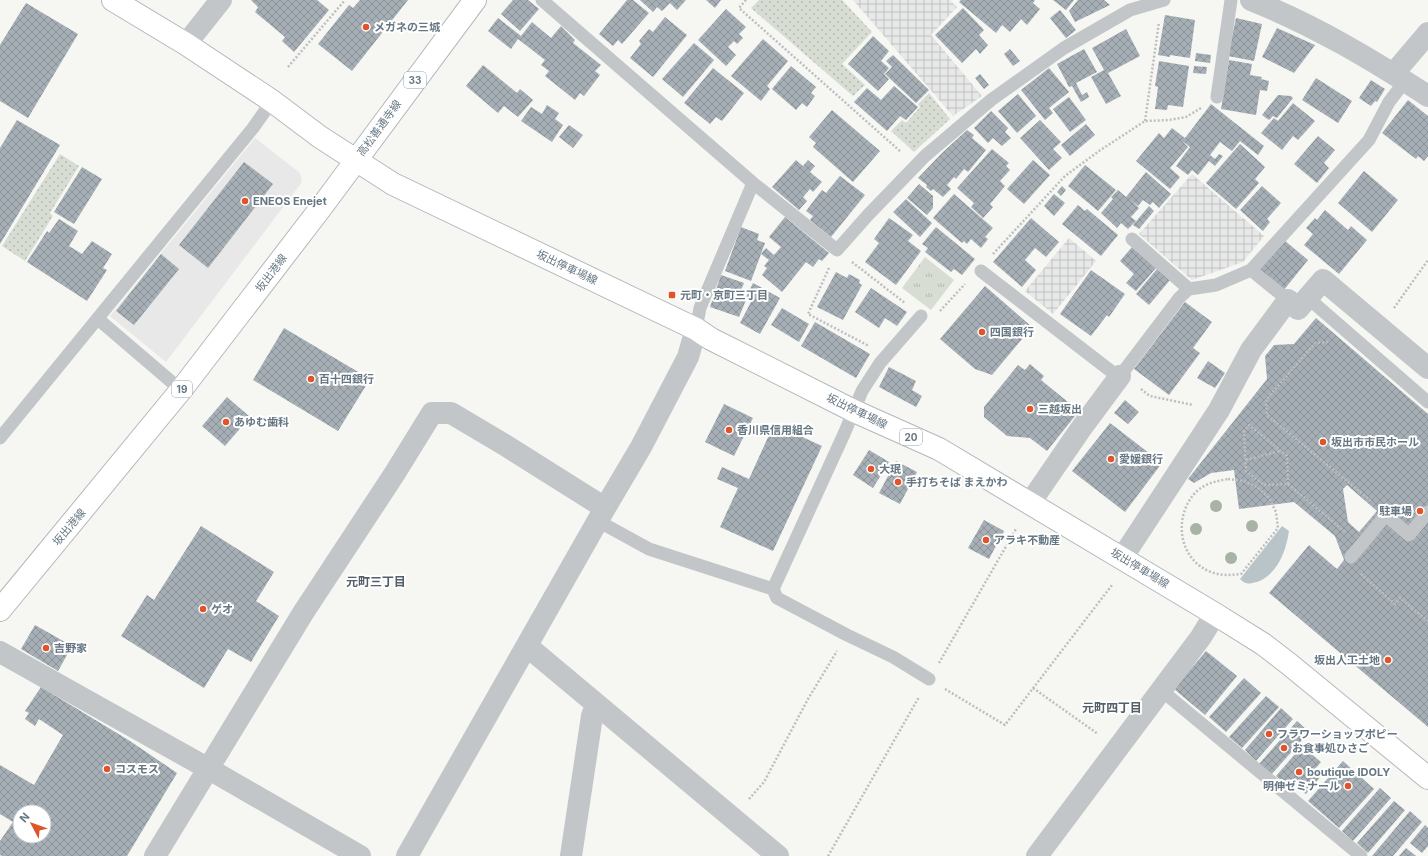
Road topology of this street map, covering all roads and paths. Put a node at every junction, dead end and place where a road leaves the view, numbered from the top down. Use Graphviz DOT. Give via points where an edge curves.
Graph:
graph roads {
  1 [pos="113,0"];
  2 [pos="221,0"];
  3 [pos="345,0"];
  4 [pos="475,0"];
  5 [pos="542,0"];
  6 [pos="746,0"];
  7 [pos="1163,0"];
  8 [pos="1231,0"];
  9 [pos="1251,0"];
  10 [pos="1428,33"];
  11 [pos="186,44"];
  12 [pos="288,67"];
  13 [pos="1399,77"];
  14 [pos="1428,96"];
  15 [pos="1217,97"];
  16 [pos="272,102"];
  17 [pos="1145,121"];
  18 [pos="355,160"];
  19 [pos="916,166"];
  20 [pos="753,183"];
  21 [pos="1132,239"];
  22 [pos="836,250"];
  23 [pos="1428,260"];
  24 [pos="1251,270"];
  25 [pos="980,271"];
  26 [pos="1189,289"];
  27 [pos="1298,299"];
  28 [pos="921,316"];
  29 [pos="98,319"];
  30 [pos="1380,328"];
  31 [pos="696,329"];
  32 [pos="1330,341"];
  33 [pos="886,357"];
  34 [pos="1428,368"];
  35 [pos="1120,376"];
  36 [pos="181,390"];
  37 [pos="1428,402"];
  38 [pos="1220,410"];
  39 [pos="854,411"];
  40 [pos="0,438"];
  41 [pos="1280,451"];
  42 [pos="1246,460"];
  43 [pos="1288,484"];
  44 [pos="1030,503"];
  45 [pos="1376,505"];
  46 [pos="1428,512"];
  47 [pos="601,514"];
  48 [pos="1361,545"];
  49 [pos="1351,557"];
  50 [pos="1122,558"];
  51 [pos="1204,567"];
  52 [pos="1201,572"];
  53 [pos="1112,585"];
  54 [pos="773,590"];
  55 [pos="0,610"];
  56 [pos="1215,614"];
  57 [pos="1428,621"];
  58 [pos="847,635"];
  59 [pos="527,646"];
  60 [pos="0,652"];
  61 [pos="929,679"];
  62 [pos="1033,688"];
  63 [pos="1162,690"];
  64 [pos="596,705"];
  65 [pos="1118,749"];
  66 [pos="209,769"];
  67 [pos="1428,778"];
  68 [pos="733,818"];
  69 [pos="155,856"];
  70 [pos="360,856"];
  71 [pos="407,856"];
  72 [pos="571,856"];
  73 [pos="778,856"];
  74 [pos="1037,856"];
  75 [pos="1361,856"];
  1 -- 11 [label="main road"];
  2 -- 11 [label="street"];
  3 -- 12 [label="path"];
  4 -- 18 [label="main road, 高松善通寺線 / 33"];
  5 -- 20 [label="lane"];
  6 -- 19 [label="path" via="739,8"];
  7 -- 17 [label="path"];
  7 -- 19 [label="lane" via="1130,10 1064,48 991,100"];
  8 -- 15 [label="lane"];
  9 -- 13 [label="street" via="1357,51"];
  10 -- 13 [label="street"];
  11 -- 16 [label="main road"];
  13 -- 14 [label="street"];
  13 -- 24 [label="lane" via="1369,140"];
  15 -- 17 [label="path" via="1186,118"];
  16 -- 18 [label="main road"];
  16 -- 29 [label="lane" via="254,128"];
  17 -- 25 [label="path" via="1065,176 984,263"];
  18 -- 31 [label="main road, 坂出停車場線 / 20" via="393,184"];
  18 -- 36 [label="main road, 坂出港線 / 19"];
  19 -- 22 [label="lane"];
  20 -- 22 [label="lane"];
  20 -- 31 [label="lane" via="700,308"];
  21 -- 26 [label="lane"];
  22 -- 28 [label="path"];
  22 -- 33 [label="path" via="808,314"];
  23 -- 30 [label="path"];
  24 -- 26 [label="lane" via="1216,285"];
  24 -- 27 [label="lane"];
  25 -- 28 [label="path" via="930,321"];
  25 -- 35 [label="lane"];
  26 -- 35 [label="lane" via="1180,297"];
  27 -- 30 [label="street" via="1323,280"];
  27 -- 37 [label="lane"];
  27 -- 38 [label="street" via="1251,350"];
  28 -- 33 [label="lane"];
  29 -- 36 [label="lane"];
  29 -- 40 [label="lane"];
  30 -- 34 [label="street"];
  31 -- 39 [label="main road, 坂出停車場線 / 20"];
  31 -- 47 [label="street" via="688,358 642,447"];
  32 -- 45 [label="path" via="1314,343 1266,400 1268,415"];
  33 -- 39 [label="lane" via="862,391"];
  35 -- 38 [label="path" via="1150,396"];
  35 -- 44 [label="street"];
  36 -- 55 [label="main road, 坂出港線 / 19"];
  38 -- 50 [label="street"];
  39 -- 44 [label="main road, 坂出停車場線 / 20" via="939,449"];
  39 -- 54 [label="lane"];
  41 -- 42 [label="path"];
  41 -- 42 [label="path" via="1249,425 1244,431"];
  41 -- 43 [label="path" via="1287,456"];
  42 -- 43 [label="path" via="1246,471 1264,485"];
  43 -- 48 [label="path"];
  44 -- 50 [label="main road, 坂出停車場線 / 20"];
  46 -- 48 [label="lane" via="1409,535 1386,516"];
  47 -- 54 [label="lane" via="649,549"];
  47 -- 59 [label="street"];
  47 -- 66 [label="street" via="451,413 432,413 303,613"];
  48 -- 49 [label="lane"];
  49 -- 57 [label="path" via="1352,567 1395,604 1400,598"];
  50 -- 56 [label="main road, 坂出停車場線 / 20"];
  51 -- 51 [label="path" via="1196,563 1187,550 1181,534 1182,518 1187,503 1198,490 1212,482 1228,478 1257,487 1268,498 1276,512 1278,528 1241,574 1210,572"];
  51 -- 52 [label="path"];
  53 -- 62 [label="path"];
  54 -- 58 [label="lane" via="777,598"];
  56 -- 63 [label="street"];
  56 -- 67 [label="main road, 坂出停車場線 / 20" via="1284,660"];
  58 -- 61 [label="lane" via="893,657"];
  58 -- 68 [label="path" via="808,699 764,782"];
  59 -- 64 [label="street"];
  59 -- 71 [label="street"];
  60 -- 66 [label="street"];
  61 -- 62 [label="path" via="1005,725"];
  62 -- 65 [label="path"];
  63 -- 65 [label="street"];
  63 -- 75 [label="lane"];
  64 -- 68 [label="street"];
  64 -- 72 [label="street" via="592,716"];
  65 -- 74 [label="street"];
  66 -- 69 [label="street"];
  66 -- 70 [label="street"];
  68 -- 73 [label="street"];
}
